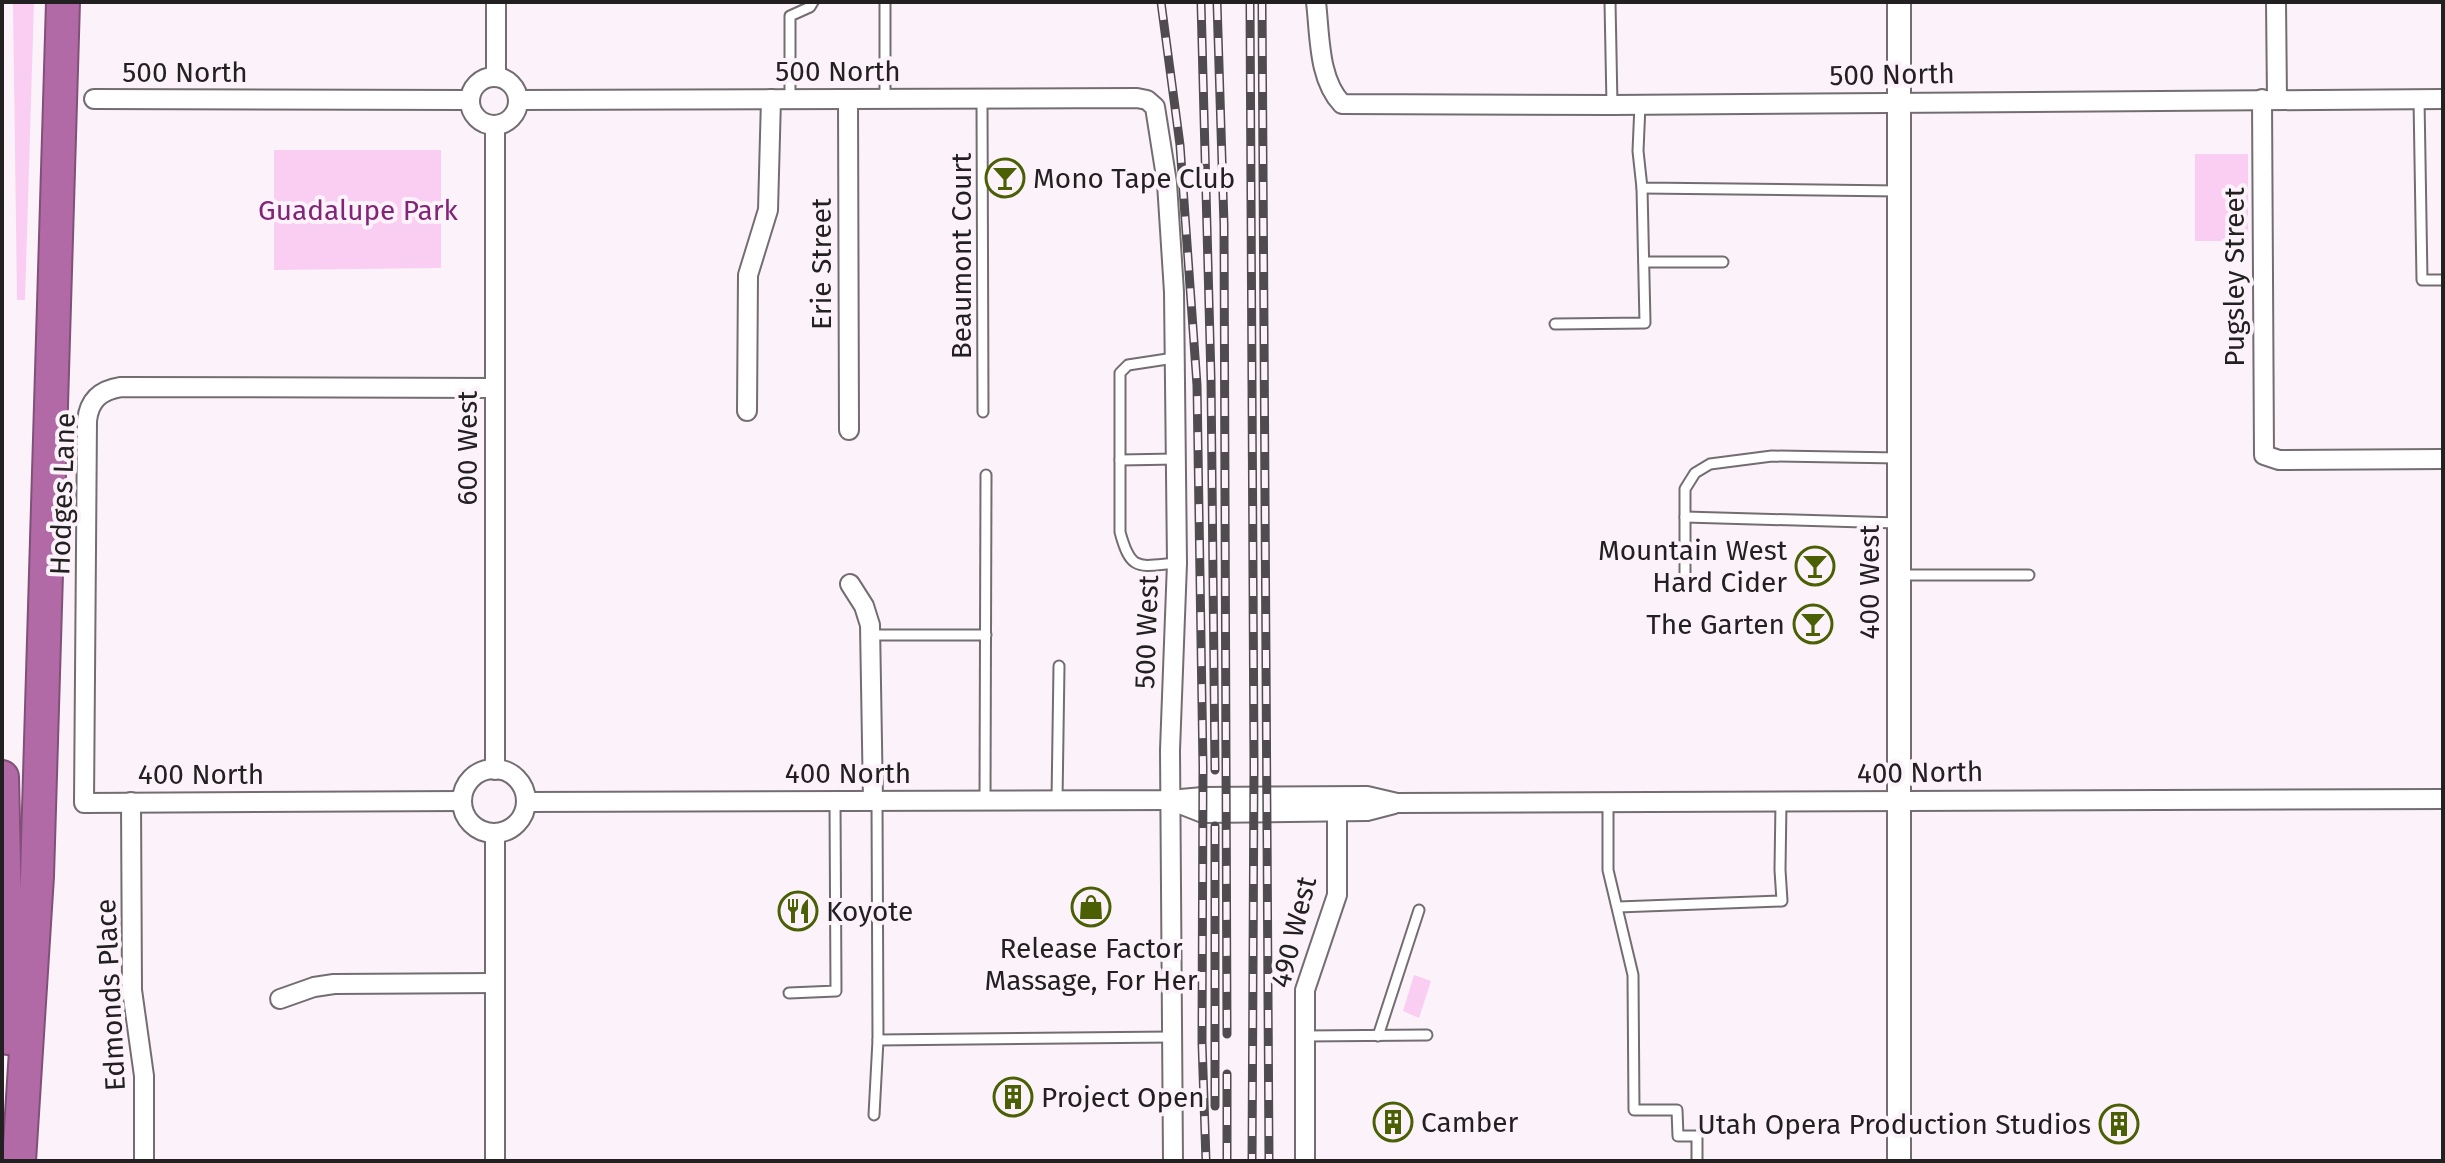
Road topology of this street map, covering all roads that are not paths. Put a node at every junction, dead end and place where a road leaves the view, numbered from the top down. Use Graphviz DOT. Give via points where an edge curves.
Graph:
graph roads {
  1 [pos="63,2"];
  2 [pos="496,2"];
  3 [pos="813,2"];
  4 [pos="885,2"];
  5 [pos="1316,2"];
  6 [pos="1610,2"];
  7 [pos="1899,2"];
  8 [pos="2276,2"];
  9 [pos="496,77"];
  10 [pos="94,99"];
  11 [pos="781,99"];
  12 [pos="848,99"];
  13 [pos="885,99"];
  14 [pos="982,99"];
  15 [pos="2269,99"];
  16 [pos="2419,99"];
  17 [pos="2443,99"];
  18 [pos="469,100"];
  19 [pos="518,100"];
  20 [pos="1899,101"];
  21 [pos="1612,105"];
  22 [pos="1640,105"];
  23 [pos="1155,107"];
  24 [pos="495,126"];
  25 [pos="1642,188"];
  26 [pos="1899,191"];
  27 [pos="1644,262"];
  28 [pos="1723,262"];
  29 [pos="2443,280"];
  30 [pos="1555,324"];
  31 [pos="1174,358"];
  32 [pos="495,388"];
  33 [pos="747,411"];
  34 [pos="983,412"];
  35 [pos="849,430"];
  36 [pos="1899,458"];
  37 [pos="1176,459"];
  38 [pos="2443,459"];
  39 [pos="1120,460"];
  40 [pos="986,475"];
  41 [pos="1685,517"];
  42 [pos="1899,523"];
  43 [pos="1177,563"];
  44 [pos="1899,575"];
  45 [pos="2029,575"];
  46 [pos="850,584"];
  47 [pos="1685,588"];
  48 [pos="871,635"];
  49 [pos="986,635"];
  50 [pos="1059,666"];
  51 [pos="495,770"];
  52 [pos="2,777"];
  53 [pos="2443,799"];
  54 [pos="1170,800"];
  55 [pos="462,801"];
  56 [pos="835,801"];
  57 [pos="875,801"];
  58 [pos="985,801"];
  59 [pos="1057,801"];
  60 [pos="1899,801"];
  61 [pos="131,802"];
  62 [pos="526,802"];
  63 [pos="1781,802"];
  64 [pos="84,803"];
  65 [pos="1397,803"];
  66 [pos="1608,803"];
  67 [pos="1337,811"];
  68 [pos="495,833"];
  69 [pos="1618,907"];
  70 [pos="1419,910"];
  71 [pos="495,983"];
  72 [pos="789,993"];
  73 [pos="280,999"];
  74 [pos="1427,1035"];
  75 [pos="1304,1036"];
  76 [pos="1378,1036"];
  77 [pos="1172,1037"];
  78 [pos="878,1040"];
  79 [pos="874,1115"];
  80 [pos="11,1161"];
  81 [pos="19,1161"];
  82 [pos="144,1161"];
  83 [pos="495,1161"];
  84 [pos="1173,1161"];
  85 [pos="1305,1161"];
  86 [pos="1697,1161"];
  87 [pos="1899,1161"];
  1 -- 81 [label="highway" via="37,876"];
  2 -- 9 [label="street"];
  3 -- 11 [label="lane" via="790,16"];
  4 -- 13 [label="lane"];
  5 -- 21 [label="street, 500 North" via="1326,74 1342,104"];
  6 -- 21 [label="lane"];
  7 -- 20 [label="street, 400 West"];
  8 -- 15 [label="street, Pugsley Street"];
  9 -- 18 [label="street" via="478,83"];
  9 -- 19 [label="street" via="511,84"];
  10 -- 18 [label="street, 500 North"];
  11 -- 12 [label="street, 500 North"];
  11 -- 19 [label="street, 500 North"];
  11 -- 33 [label="street" via="768,210 748,275"];
  12 -- 13 [label="street, 500 North"];
  12 -- 35 [label="street, Erie Street"];
  13 -- 14 [label="street, 500 North"];
  14 -- 23 [label="street, 500 North" via="1137,98"];
  14 -- 34 [label="lane, Beaumont Court"];
  15 -- 16 [label="street, 500 North"];
  15 -- 20 [label="street, 500 North"];
  15 -- 38 [label="street, Pugsley Street" via="2264,455 2279,460"];
  16 -- 17 [label="street, 500 North"];
  16 -- 29 [label="lane" via="2422,280"];
  18 -- 24 [label="street" via="478,120"];
  19 -- 24 [label="street" via="512,118"];
  20 -- 22 [label="street, 500 North"];
  20 -- 26 [label="street, 400 West"];
  21 -- 22 [label="street, 500 North"];
  22 -- 25 [label="lane"];
  23 -- 31 [label="street, 500 West" via="1171,225"];
  24 -- 32 [label="street, 600 West"];
  25 -- 26 [label="lane"];
  25 -- 27 [label="lane"];
  26 -- 36 [label="street, 400 West"];
  27 -- 28 [label="lane"];
  27 -- 30 [label="lane" via="1645,323"];
  31 -- 37 [label="street, 500 West"];
  31 -- 39 [label="lane" via="1128,365 1120,373"];
  32 -- 51 [label="street, 600 West"];
  32 -- 64 [label="street, Hodges Lane" via="121,387 94,399 87,421"];
  36 -- 41 [label="lane" via="1772,456 1710,464 1695,473 1685,489"];
  36 -- 42 [label="street, 400 West"];
  37 -- 39 [label="lane"];
  37 -- 43 [label="street, 500 West"];
  39 -- 43 [label="lane" via="1120,532 1126,555 1142,566"];
  40 -- 49 [label="lane"];
  41 -- 42 [label="lane"];
  41 -- 47 [label="lane"];
  42 -- 44 [label="street, 400 West"];
  43 -- 54 [label="street, 500 West"];
  44 -- 45 [label="lane"];
  44 -- 60 [label="street, 400 West"];
  46 -- 48 [label="street" via="868,614"];
  48 -- 49 [label="lane"];
  48 -- 57 [label="street"];
  49 -- 58 [label="lane"];
  50 -- 59 [label="lane"];
  51 -- 55 [label="street" via="472,778"];
  51 -- 62 [label="street" via="517,780"];
  52 -- 80 [label="highway"];
  53 -- 60 [label="street, 400 North"];
  54 -- 59 [label="street, 400 North"];
  54 -- 65 [label="street, 400 North" via="1367,796"];
  54 -- 67 [label="street, 400 North" via="1203,813"];
  54 -- 77 [label="street, 500 West"];
  55 -- 61 [label="street, 400 North"];
  55 -- 68 [label="street" via="472,824"];
  56 -- 57 [label="street, 400 North"];
  56 -- 62 [label="street, 400 North"];
  56 -- 72 [label="lane" via="836,991"];
  57 -- 58 [label="street, 400 North"];
  57 -- 78 [label="lane"];
  58 -- 59 [label="street, 400 North"];
  60 -- 63 [label="street, 400 North"];
  60 -- 87 [label="street, 400 West"];
  61 -- 64 [label="street, 400 North"];
  61 -- 82 [label="street, Edmonds Place" via="132,990 143,1063"];
  62 -- 68 [label="street" via="517,823"];
  63 -- 66 [label="street, 400 North"];
  63 -- 69 [label="lane" via="1782,901"];
  65 -- 66 [label="street, 400 North"];
  65 -- 67 [label="street, 400 North"];
  66 -- 69 [label="lane" via="1608,870"];
  67 -- 75 [label="street, 490 West" via="1337,895 1305,990"];
  68 -- 71 [label="street"];
  69 -- 86 [label="lane" via="1633,975 1634,1110 1677,1110 1678,1136 1697,1136"];
  70 -- 76 [label="lane"];
  71 -- 73 [label="street" via="334,984"];
  71 -- 83 [label="street"];
  74 -- 76 [label="lane"];
  75 -- 76 [label="lane"];
  75 -- 85 [label="street, 490 West"];
  77 -- 78 [label="lane"];
  77 -- 84 [label="street, 500 West"];
  78 -- 79 [label="lane"];
}
